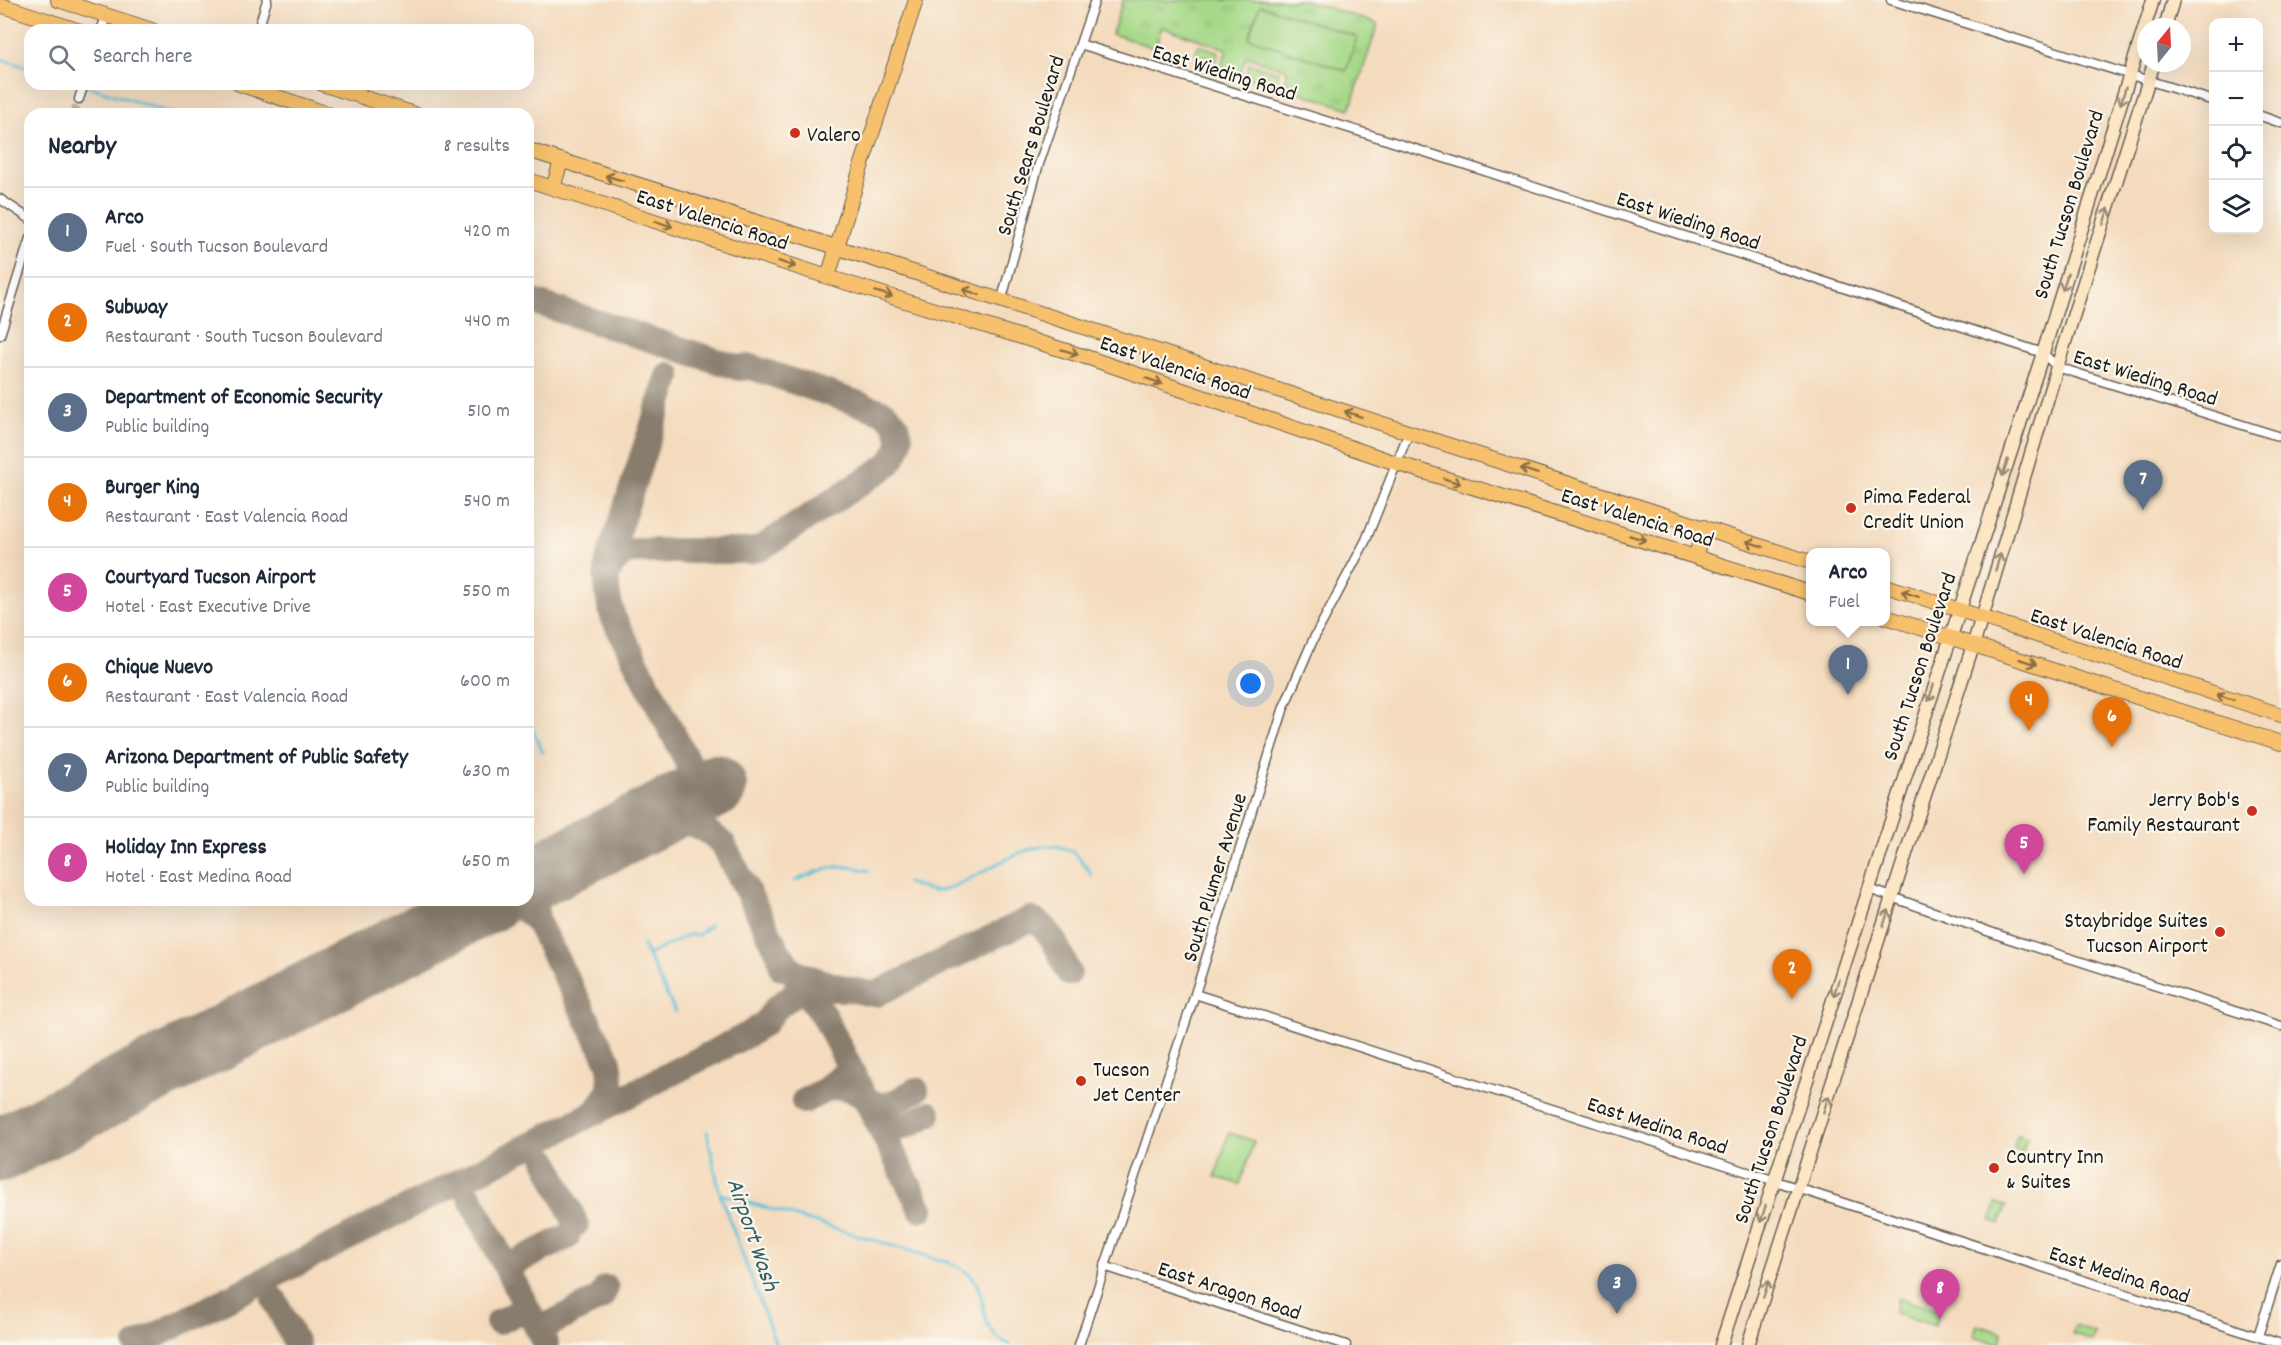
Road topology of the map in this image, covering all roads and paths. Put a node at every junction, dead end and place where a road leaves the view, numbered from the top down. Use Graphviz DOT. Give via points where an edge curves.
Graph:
graph roads {
  1 [pos="58,0"];
  2 [pos="267,0"];
  3 [pos="916,0"];
  4 [pos="1095,0"];
  5 [pos="1891,0"];
  6 [pos="2153,0"];
  7 [pos="2173,0"];
  8 [pos="0,5"];
  9 [pos="107,15"];
  10 [pos="2168,18"];
  11 [pos="59,24"];
  12 [pos="104,24"];
  13 [pos="134,24"];
  14 [pos="260,24"];
  15 [pos="1080,44"];
  16 [pos="2151,72"];
  17 [pos="2130,74"];
  18 [pos="2149,80"];
  19 [pos="82,90"];
  20 [pos="257,90"];
  21 [pos="341,90"];
  22 [pos="79,99"];
  23 [pos="2209,99"];
  24 [pos="310,108"];
  25 [pos="396,108"];
  26 [pos="2263,116"];
  27 [pos="2281,123"];
  28 [pos="534,152"];
  29 [pos="561,161"];
  30 [pos="534,182"];
  31 [pos="552,188"];
  32 [pos="0,199"];
  33 [pos="24,215"];
  34 [pos="836,248"];
  35 [pos="24,257"];
  36 [pos="828,277"];
  37 [pos="1001,302"];
  38 [pos="0,335"];
  39 [pos="2043,353"];
  40 [pos="2057,367"];
  41 [pos="1409,432"];
  42 [pos="2281,437"];
  43 [pos="1396,463"];
  44 [pos="1704,527"];
  45 [pos="1696,555"];
  46 [pos="1806,561"];
  47 [pos="1890,587"];
  48 [pos="1806,592"];
  49 [pos="1958,610"];
  50 [pos="1890,618"];
  51 [pos="1981,618"];
  52 [pos="1949,638"];
  53 [pos="1972,645"];
  54 [pos="2261,708"];
  55 [pos="2281,715"];
  56 [pos="2253,733"];
  57 [pos="2281,743"];
  58 [pos="1869,889"];
  59 [pos="1893,897"];
  60 [pos="1195,994"];
  61 [pos="2281,1026"];
  62 [pos="1774,1180"];
  63 [pos="1798,1188"];
  64 [pos="2281,1264"];
  65 [pos="1104,1266"];
  66 [pos="2258,1336"];
  67 [pos="2281,1344"];
  68 [pos="1078,1345"];
  69 [pos="1346,1345"];
  70 [pos="1721,1345"];
  71 [pos="1748,1345"];
  1 -- 9 [label="main road"];
  2 -- 14 [label="street"];
  3 -- 34 [label="main road"];
  4 -- 15 [label="street, South Sears Boulevard"];
  5 -- 17 [label="street"];
  6 -- 17 [label="main road, South Tucson Boulevard"];
  7 -- 10 [label="main road"];
  8 -- 11 [label="main road"];
  9 -- 12 [label="street"];
  9 -- 13 [label="main road"];
  15 -- 37 [label="street, South Sears Boulevard" via="1038,167"];
  15 -- 39 [label="street, East Wieding Road"];
  16 -- 18 [label="main road, South Tucson Boulevard"];
  17 -- 18 [label="street"];
  17 -- 39 [label="main road, South Tucson Boulevard, one-way"];
  18 -- 23 [label="street"];
  40 -- 18 [label="main road, South Tucson Boulevard, one-way"];
  19 -- 22 [label="street"];
  20 -- 24 [label="main road"];
  21 -- 25 [label="main road"];
  26 -- 27 [label="street"];
  28 -- 29 [label="main road, East Valencia Road"];
  29 -- 31 [label="main road"];
  34 -- 29 [label="main road, East Valencia Road, one-way"];
  30 -- 31 [label="main road, East Valencia Road"];
  31 -- 36 [label="main road, East Valencia Road, one-way"];
  32 -- 33 [label="street"];
  34 -- 36 [label="main road"];
  37 -- 34 [label="main road, East Valencia Road, one-way"];
  35 -- 38 [label="street"];
  36 -- 43 [label="main road, East Valencia Road, one-way" via="1089,358"];
  41 -- 37 [label="main road, East Valencia Road, one-way"];
  39 -- 40 [label="street, East Wieding Road"];
  39 -- 49 [label="main road, South Tucson Boulevard, one-way"];
  40 -- 42 [label="street, East Wieding Road"];
  51 -- 40 [label="main road, South Tucson Boulevard, one-way"];
  41 -- 43 [label="street, South Plumer Avenue"];
  44 -- 41 [label="main road, East Valencia Road, one-way"];
  43 -- 45 [label="main road, East Valencia Road, one-way"];
  43 -- 60 [label="street, South Plumer Avenue" via="1366,540 1312,640 1284,707"];
  44 -- 45 [label="main road"];
  46 -- 44 [label="main road, East Valencia Road, one-way"];
  45 -- 48 [label="main road, East Valencia Road"];
  49 -- 47 [label="main road, East Valencia Road, one-way"];
  49 -- 51 [label="main road, East Valencia Road"];
  49 -- 52 [label="main road, South Tucson Boulevard"];
  50 -- 52 [label="main road"];
  51 -- 53 [label="main road, South Tucson Boulevard"];
  54 -- 51 [label="main road, East Valencia Road, one-way"];
  52 -- 53 [label="main road"];
  52 -- 58 [label="main road, South Tucson Boulevard, one-way"];
  53 -- 56 [label="main road, one-way"];
  53 -- 59 [label="main road, South Tucson Boulevard"];
  54 -- 55 [label="main road, East Valencia Road"];
  54 -- 56 [label="main road"];
  56 -- 57 [label="main road"];
  58 -- 59 [label="street"];
  58 -- 62 [label="main road, South Tucson Boulevard, one-way"];
  59 -- 61 [label="street"];
  63 -- 59 [label="main road, South Tucson Boulevard, one-way"];
  60 -- 62 [label="street, East Medina Road"];
  60 -- 65 [label="street, South Plumer Avenue"];
  62 -- 63 [label="street, East Medina Road"];
  62 -- 70 [label="main road, South Tucson Boulevard, one-way"];
  63 -- 66 [label="street, East Medina Road"];
  71 -- 63 [label="main road, South Tucson Boulevard, one-way"];
  64 -- 66 [label="street"];
  65 -- 68 [label="street, South Plumer Avenue"];
  65 -- 69 [label="street, East Aragon Road"];
  66 -- 67 [label="street, East Medina Road"];
}
